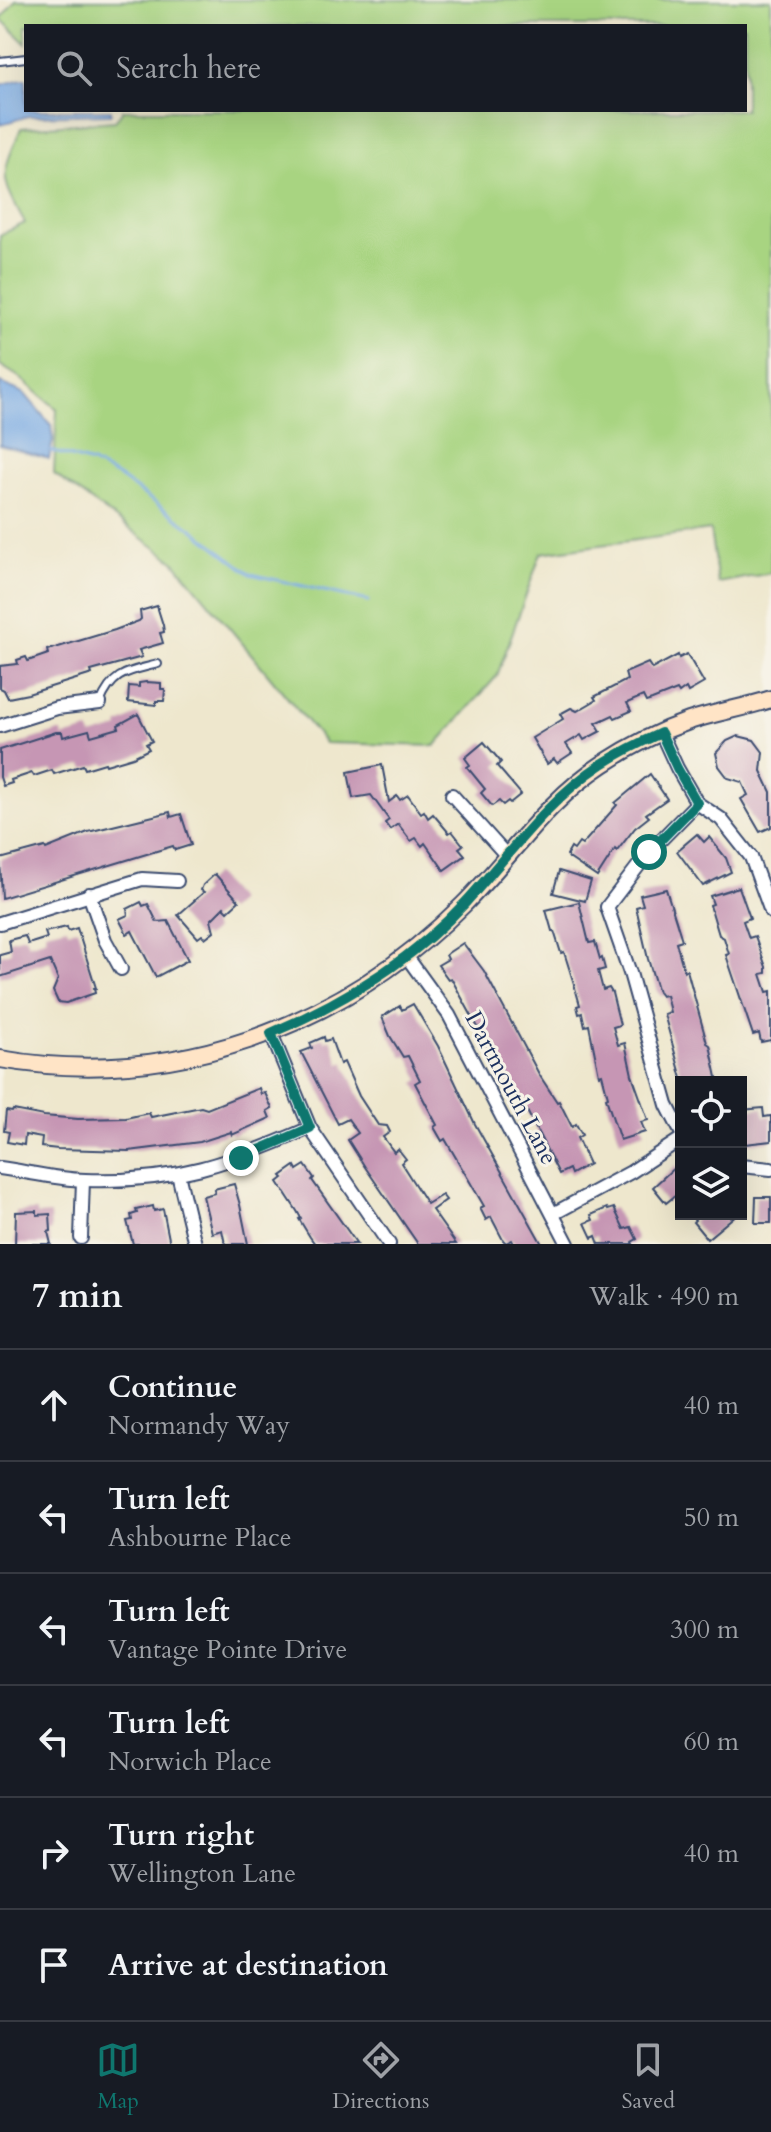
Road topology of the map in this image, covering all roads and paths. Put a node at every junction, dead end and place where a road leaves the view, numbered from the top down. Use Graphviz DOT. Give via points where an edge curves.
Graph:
graph roads {
  1 [pos="24,58"];
  2 [pos="0,61"];
  3 [pos="158,664"];
  4 [pos="771,699"];
  5 [pos="100,703"];
  6 [pos="0,726"];
  7 [pos="661,733"];
  8 [pos="452,795"];
  9 [pos="697,803"];
  10 [pos="506,855"];
  11 [pos="177,881"];
  12 [pos="89,894"];
  13 [pos="771,912"];
  14 [pos="0,923"];
  15 [pos="407,957"];
  16 [pos="121,969"];
  17 [pos="271,1033"];
  18 [pos="0,1059"];
  19 [pos="675,1120"];
  20 [pos="310,1128"];
  21 [pos="675,1143"];
  22 [pos="747,1167"];
  23 [pos="0,1168"];
  24 [pos="771,1169"];
  25 [pos="178,1174"];
  26 [pos="83,1180"];
  27 [pos="553,1214"];
  28 [pos="81,1238"];
  29 [pos="195,1244"];
  30 [pos="389,1244"];
  31 [pos="568,1244"];
  1 -- 2 [label="lane"];
  3 -- 5 [label="lane" via="114,678"];
  4 -- 7 [label="street"];
  5 -- 6 [label="street" via="57,708"];
  7 -- 9 [label="street"];
  7 -- 10 [label="street" via="576,783"];
  8 -- 10 [label="street"];
  9 -- 13 [label="street" via="721,819 745,848"];
  9 -- 19 [label="street" via="649,852 607,907"];
  10 -- 15 [label="street" via="466,903"];
  11 -- 12 [label="street" via="142,879"];
  12 -- 14 [label="street"];
  12 -- 16 [label="street"];
  15 -- 17 [label="street" via="327,1007"];
  15 -- 27 [label="street, Dartmouth Lane" via="449,1015"];
  17 -- 18 [label="street" via="182,1058 138,1064"];
  17 -- 20 [label="street"];
  20 -- 25 [label="street" via="241,1158"];
  20 -- 30 [label="street"];
  21 -- 27 [label="street"];
  22 -- 24 [label="street"];
  23 -- 26 [label="street"];
  25 -- 26 [label="street"];
  25 -- 29 [label="street"];
  26 -- 28 [label="street"];
  27 -- 31 [label="street, Dartmouth Lane"];
}
